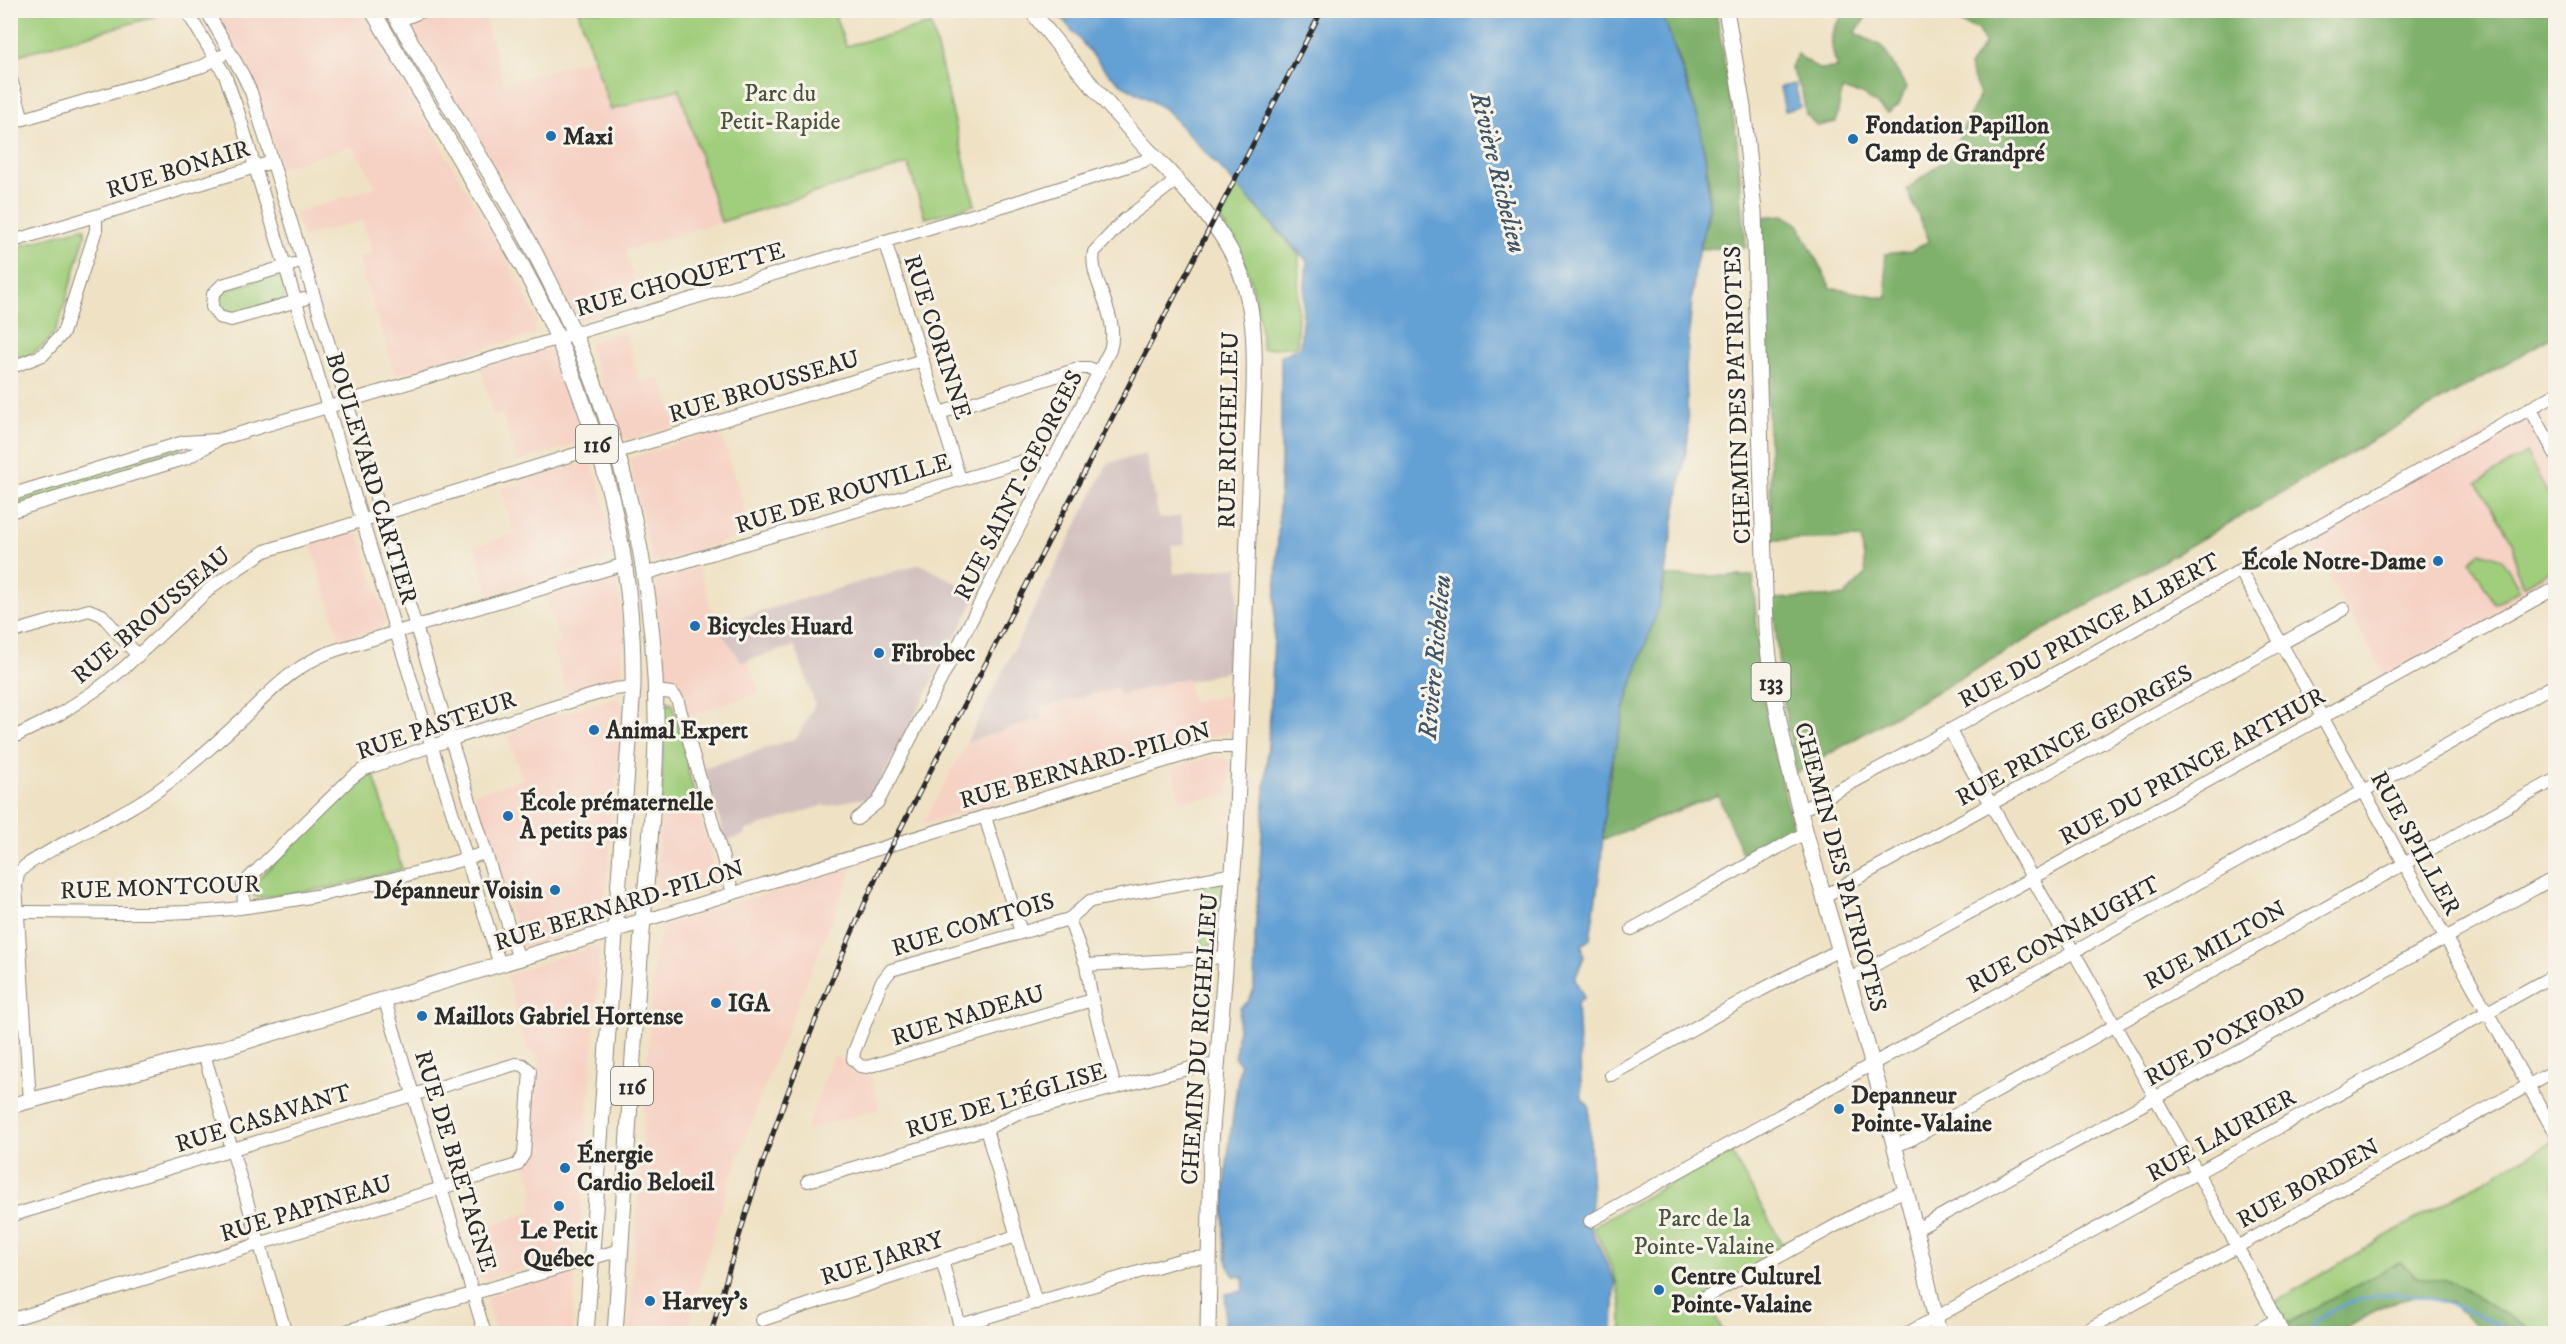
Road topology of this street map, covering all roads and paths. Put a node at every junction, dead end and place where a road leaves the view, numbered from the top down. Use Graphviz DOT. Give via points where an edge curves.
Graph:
graph roads {
  1 [pos="186,10"];
  2 [pos="206,10"];
  3 [pos="372,10"];
  4 [pos="425,10"];
  5 [pos="1031,10"];
  6 [pos="1726,10"];
  7 [pos="395,16"];
  8 [pos="230,51"];
  9 [pos="215,59"];
  10 [pos="10,76"];
  11 [pos="23,119"];
  12 [pos="10,123"];
  13 [pos="1152,154"];
  14 [pos="272,162"];
  15 [pos="255,167"];
  16 [pos="1177,180"];
  17 [pos="96,216"];
  18 [pos="885,241"];
  19 [pos="10,242"];
  20 [pos="303,261"];
  21 [pos="287,266"];
  22 [pos="314,296"];
  23 [pos="297,301"];
  24 [pos="574,333"];
  25 [pos="558,338"];
  26 [pos="923,360"];
  27 [pos="10,368"];
  28 [pos="1099,372"];
  29 [pos="2556,394"];
  30 [pos="346,401"];
  31 [pos="329,407"];
  32 [pos="2530,408"];
  33 [pos="940,413"];
  34 [pos="217,440"];
  35 [pos="598,447"];
  36 [pos="617,452"];
  37 [pos="2556,455"];
  38 [pos="1053,465"];
  39 [pos="960,479"];
  40 [pos="10,495"];
  41 [pos="10,512"];
  42 [pos="381,515"];
  43 [pos="363,520"];
  44 [pos="625,564"];
  45 [pos="2240,570"];
  46 [pos="644,574"];
  47 [pos="2556,588"];
  48 [pos="2344,609"];
  49 [pos="415,627"];
  50 [pos="396,632"];
  51 [pos="10,633"];
  52 [pos="2281,643"];
  53 [pos="138,656"];
  54 [pos="2556,684"];
  55 [pos="633,687"];
  56 [pos="655,691"];
  57 [pos="2322,717"];
  58 [pos="1950,731"];
  59 [pos="10,739"];
  60 [pos="450,740"];
  61 [pos="432,745"];
  62 [pos="1240,747"];
  63 [pos="2556,779"];
  64 [pos="2362,791"];
  65 [pos="1991,805"];
  66 [pos="1798,812"];
  67 [pos="985,817"];
  68 [pos="857,819"];
  69 [pos="1805,834"];
  70 [pos="485,854"];
  71 [pos="467,859"];
  72 [pos="2404,864"];
  73 [pos="1234,874"];
  74 [pos="2556,877"];
  75 [pos="2032,878"];
  76 [pos="733,893"];
  77 [pos="1823,897"];
  78 [pos="244,907"];
  79 [pos="14,911"];
  80 [pos="1069,919"];
  81 [pos="643,921"];
  82 [pos="1632,929"];
  83 [pos="616,930"];
  84 [pos="1021,932"];
  85 [pos="2445,938"];
  86 [pos="1839,950"];
  87 [pos="2073,952"];
  88 [pos="1227,957"];
  89 [pos="519,960"];
  90 [pos="500,965"];
  91 [pos="1086,965"];
  92 [pos="2556,974"];
  93 [pos="1848,980"];
  94 [pos="385,1000"];
  95 [pos="1092,1000"];
  96 [pos="2487,1012"];
  97 [pos="2114,1025"];
  98 [pos="204,1054"];
  99 [pos="856,1063"];
  100 [pos="1873,1065"];
  101 [pos="1217,1066"];
  102 [pos="527,1067"];
  103 [pos="2556,1070"];
  104 [pos="1611,1075"];
  105 [pos="2527,1085"];
  106 [pos="1115,1088"];
  107 [pos="414,1095"];
  108 [pos="2156,1099"];
  109 [pos="30,1101"];
  110 [pos="10,1106"];
  111 [pos="986,1129"];
  112 [pos="2556,1136"];
  113 [pos="1895,1146"];
  114 [pos="231,1149"];
  115 [pos="2197,1172"];
  116 [pos="808,1181"];
  117 [pos="441,1188"];
  118 [pos="1906,1190"];
  119 [pos="10,1216"];
  120 [pos="1590,1221"];
  121 [pos="1915,1230"];
  122 [pos="1016,1236"];
  123 [pos="260,1244"];
  124 [pos="2237,1246"];
  125 [pos="620,1250"];
  126 [pos="1208,1257"];
  127 [pos="591,1258"];
  128 [pos="942,1260"];
  129 [pos="473,1292"];
  130 [pos="1702,1299"];
  131 [pos="1036,1303"];
  132 [pos="1936,1317"];
  133 [pos="10,1320"];
  134 [pos="762,1320"];
  135 [pos="2281,1327"];
  136 [pos="961,1329"];
  137 [pos="286,1334"];
  138 [pos="336,1334"];
  139 [pos="485,1334"];
  140 [pos="586,1334"];
  141 [pos="615,1334"];
  142 [pos="1208,1334"];
  143 [pos="1906,1334"];
  144 [pos="1939,1334"];
  145 [pos="2080,1334"];
  146 [pos="2250,1334"];
  1 -- 9 [label="street, BOULEVARD CARTIER"];
  2 -- 8 [label="street, BOULEVARD CARTIER"];
  3 -- 25 [label="main road, 116" via="500,227"];
  4 -- 7 [label="street"];
  5 -- 13 [label="main road, RUE RICHELIEU"];
  6 -- 66 [label="main road, CHEMIN DES PATRIOTES / 133" via="1754,211 1769,662 1780,736"];
  7 -- 24 [label="main road, 116" via="530,244"];
  8 -- 9 [label="street"];
  8 -- 14 [label="street, BOULEVARD CARTIER" via="251,92"];
  9 -- 11 [label="street" via="203,66"];
  9 -- 15 [label="street, BOULEVARD CARTIER" via="232,93"];
  10 -- 11 [label="street"];
  11 -- 12 [label="street"];
  13 -- 16 [label="main road, RUE RICHELIEU"];
  13 -- 18 [label="street, RUE CHOQUETTE" via="1144,161"];
  14 -- 15 [label="street, RUE BONAIR"];
  14 -- 20 [label="street, BOULEVARD CARTIER"];
  15 -- 17 [label="street, RUE BONAIR"];
  15 -- 21 [label="street, BOULEVARD CARTIER"];
  16 -- 28 [label="street, RUE SAINT-GEORGES" via="1124,220 1094,252 1113,335"];
  16 -- 62 [label="main road, RUE RICHELIEU" via="1229,246 1245,285 1254,326"];
  17 -- 19 [label="street, RUE BONAIR"];
  17 -- 27 [label="street, RUE BONAIR" via="96,230 63,333 44,355"];
  18 -- 24 [label="street, RUE CHOQUETTE"];
  18 -- 26 [label="street, RUE CORINNE"];
  20 -- 21 [label="street"];
  20 -- 22 [label="street, BOULEVARD CARTIER"];
  21 -- 23 [label="street, BOULEVARD CARTIER"];
  21 -- 23 [label="street" via="222,285 213,294 212,307 219,317 231,320"];
  22 -- 23 [label="street"];
  22 -- 30 [label="street, BOULEVARD CARTIER"];
  23 -- 31 [label="street, BOULEVARD CARTIER"];
  24 -- 25 [label="street, RUE CHOQUETTE"];
  24 -- 36 [label="main road, 116"];
  25 -- 30 [label="street, RUE CHOQUETTE"];
  25 -- 35 [label="main road, 116"];
  26 -- 33 [label="street, RUE CORINNE"];
  26 -- 36 [label="street, RUE BROUSSEAU"];
  28 -- 33 [label="street" via="1081,368"];
  28 -- 38 [label="street, RUE SAINT-GEORGES"];
  29 -- 32 [label="street, RUE DU PRINCE ALBERT"];
  30 -- 31 [label="street, RUE CHOQUETTE"];
  30 -- 42 [label="street, BOULEVARD CARTIER"];
  31 -- 34 [label="street, RUE CHOQUETTE"];
  31 -- 43 [label="street, BOULEVARD CARTIER"];
  32 -- 37 [label="street"];
  32 -- 45 [label="street, RUE DU PRINCE ALBERT"];
  33 -- 39 [label="street, RUE CORINNE"];
  34 -- 40 [label="street, RUE CHOQUETTE" via="184,442"];
  34 -- 41 [label="street, RUE CHOQUETTE" via="187,458"];
  35 -- 42 [label="street, RUE BROUSSEAU"];
  35 -- 44 [label="main road, 116"];
  36 -- 46 [label="main road, 116"];
  38 -- 39 [label="street, RUE DE ROUVILLE" via="1030,459"];
  38 -- 68 [label="street, RUE SAINT-GEORGES" via="878,802"];
  39 -- 46 [label="street, RUE DE ROUVILLE"];
  42 -- 43 [label="street, RUE BROUSSEAU"];
  42 -- 49 [label="street, BOULEVARD CARTIER"];
  43 -- 50 [label="street, BOULEVARD CARTIER"];
  43 -- 53 [label="street, RUE BROUSSEAU" via="256,556 214,585"];
  44 -- 49 [label="street"];
  44 -- 55 [label="main road, 116" via="632,617"];
  45 -- 52 [label="street, RUE SPILLER"];
  45 -- 58 [label="street, RUE DU PRINCE ALBERT"];
  46 -- 56 [label="main road, 116"];
  47 -- 57 [label="street, RUE DU PRINCE ARTHUR"];
  48 -- 52 [label="street, RUE PRINCE GEORGES"];
  49 -- 50 [label="street"];
  49 -- 60 [label="street, BOULEVARD CARTIER"];
  50 -- 61 [label="street, BOULEVARD CARTIER"];
  50 -- 79 [label="street" via="303,664 164,786 116,818 25,866 16,881"];
  51 -- 53 [label="street" via="95,610"];
  52 -- 57 [label="street, RUE SPILLER"];
  52 -- 65 [label="street, RUE PRINCE GEORGES"];
  53 -- 59 [label="street, RUE BROUSSEAU" via="80,701"];
  54 -- 64 [label="street, RUE CONNAUGHT"];
  55 -- 60 [label="street, RUE PASTEUR" via="614,689"];
  55 -- 83 [label="main road, 116"];
  56 -- 76 [label="street" via="672,693 677,699"];
  56 -- 81 [label="main road, 116" via="654,782"];
  57 -- 64 [label="street, RUE SPILLER"];
  57 -- 75 [label="street, RUE DU PRINCE ARTHUR"];
  58 -- 65 [label="street"];
  58 -- 66 [label="street, RUE DU PRINCE ALBERT"];
  60 -- 61 [label="street, RUE PASTEUR"];
  60 -- 70 [label="street, BOULEVARD CARTIER"];
  61 -- 71 [label="street, BOULEVARD CARTIER"];
  61 -- 78 [label="street, RUE PASTEUR" via="374,764 349,780 247,880 243,886"];
  62 -- 67 [label="street, RUE BERNARD-PILON" via="1213,747"];
  62 -- 73 [label="main road, CHEMIN DU RICHELIEU"];
  63 -- 72 [label="street, RUE MILTON"];
  64 -- 72 [label="street, RUE SPILLER"];
  64 -- 87 [label="street, RUE CONNAUGHT"];
  65 -- 75 [label="street"];
  65 -- 77 [label="street, RUE PRINCE GEORGES"];
  66 -- 69 [label="main road, CHEMIN DES PATRIOTES / 133"];
  67 -- 76 [label="street, RUE BERNARD-PILON"];
  67 -- 84 [label="street"];
  69 -- 77 [label="main road, CHEMIN DES PATRIOTES / 133"];
  69 -- 82 [label="street"];
  70 -- 71 [label="street, RUE MONTCOUR"];
  70 -- 89 [label="street, BOULEVARD CARTIER"];
  71 -- 78 [label="street, RUE MONTCOUR" via="369,886"];
  71 -- 90 [label="street, BOULEVARD CARTIER"];
  72 -- 85 [label="street, RUE SPILLER"];
  72 -- 97 [label="street, RUE MILTON"];
  73 -- 80 [label="street, RUE COMTOIS" via="1096,899 1085,903"];
  73 -- 88 [label="main road, CHEMIN DU RICHELIEU"];
  74 -- 85 [label="street, RUE D'OXFORD"];
  75 -- 87 [label="street"];
  75 -- 93 [label="street, RUE DU PRINCE ARTHUR"];
  76 -- 81 [label="street, RUE BERNARD-PILON"];
  77 -- 86 [label="main road, CHEMIN DES PATRIOTES / 133"];
  78 -- 79 [label="street, RUE MONTCOUR" via="154,912"];
  79 -- 109 [label="street"];
  80 -- 84 [label="street, RUE COMTOIS"];
  80 -- 91 [label="street"];
  81 -- 83 [label="main road, RUE BERNARD-PILON"];
  81 -- 125 [label="main road, 116"];
  83 -- 89 [label="main road, RUE BERNARD-PILON"];
  83 -- 127 [label="main road, 116"];
  84 -- 99 [label="street, RUE COMTOIS" via="888,972 854,1052"];
  85 -- 96 [label="street, RUE SPILLER"];
  85 -- 108 [label="street, RUE D'OXFORD"];
  86 -- 93 [label="main road, CHEMIN DES PATRIOTES / 133"];
  86 -- 104 [label="street"];
  87 -- 97 [label="street"];
  87 -- 100 [label="street, RUE CONNAUGHT"];
  88 -- 91 [label="street"];
  88 -- 101 [label="main road, CHEMIN DU RICHELIEU"];
  89 -- 90 [label="main road, RUE BERNARD-PILON"];
  90 -- 94 [label="main road, RUE BERNARD-PILON"];
  91 -- 95 [label="street"];
  92 -- 96 [label="street, RUE LAURIER"];
  93 -- 100 [label="main road, CHEMIN DES PATRIOTES / 133"];
  94 -- 98 [label="main road, RUE BERNARD-PILON"];
  94 -- 107 [label="street, RUE DE BRETAGNE"];
  95 -- 99 [label="street, RUE NADEAU" via="874,1065 862,1067"];
  95 -- 106 [label="street"];
  96 -- 105 [label="street, RUE SPILLER"];
  96 -- 115 [label="street, RUE LAURIER"];
  97 -- 108 [label="street"];
  97 -- 113 [label="street, RUE MILTON"];
  98 -- 109 [label="main road, RUE BERNARD-PILON"];
  98 -- 114 [label="street"];
  100 -- 113 [label="main road, CHEMIN DES PATRIOTES / 133"];
  100 -- 120 [label="street, RUE CONNAUGHT"];
  101 -- 106 [label="street, RUE DE L'ÉGLISE" via="1202,1065"];
  101 -- 126 [label="main road, CHEMIN DU RICHELIEU"];
  102 -- 107 [label="street, RUE CASAVANT" via="516,1064"];
  102 -- 117 [label="street, RUE PAPINEAU" via="530,1079 521,1162"];
  103 -- 105 [label="street, RUE BORDEN"];
  105 -- 112 [label="street, RUE SPILLER"];
  105 -- 124 [label="street, RUE BORDEN"];
  106 -- 111 [label="street, RUE DE L'ÉGLISE" via="1016,1114"];
  107 -- 114 [label="street, RUE CASAVANT"];
  107 -- 117 [label="street, RUE DE BRETAGNE"];
  108 -- 115 [label="street"];
  108 -- 121 [label="street, RUE D'OXFORD"];
  109 -- 110 [label="main road, RUE BERNARD-PILON"];
  111 -- 116 [label="street, RUE DE L'ÉGLISE"];
  111 -- 122 [label="street"];
  113 -- 118 [label="main road, CHEMIN DES PATRIOTES / 133"];
  114 -- 119 [label="street, RUE CASAVANT"];
  114 -- 123 [label="street"];
  115 -- 124 [label="street"];
  115 -- 132 [label="street, RUE LAURIER"];
  117 -- 123 [label="street, RUE PAPINEAU"];
  117 -- 129 [label="street, RUE DE BRETAGNE"];
  118 -- 121 [label="main road, CHEMIN DES PATRIOTES / 133"];
  118 -- 130 [label="street"];
  121 -- 132 [label="main road, CHEMIN DES PATRIOTES / 133"];
  122 -- 128 [label="street, RUE JARRY"];
  122 -- 131 [label="street"];
  123 -- 133 [label="street, RUE PAPINEAU"];
  123 -- 137 [label="street"];
  124 -- 135 [label="street"];
  124 -- 145 [label="street, RUE BORDEN"];
  125 -- 127 [label="street"];
  125 -- 141 [label="main road, 116"];
  126 -- 131 [label="street" via="1183,1259"];
  126 -- 142 [label="main road, CHEMIN DU RICHELIEU"];
  127 -- 129 [label="street"];
  127 -- 140 [label="main road, 116"];
  128 -- 134 [label="street, RUE JARRY"];
  128 -- 136 [label="street"];
  129 -- 138 [label="street"];
  129 -- 139 [label="street, RUE DE BRETAGNE"];
  131 -- 136 [label="street"];
  132 -- 143 [label="street, RUE LAURIER"];
  132 -- 144 [label="main road, CHEMIN DES PATRIOTES / 133"];
  135 -- 146 [label="street"];
}
